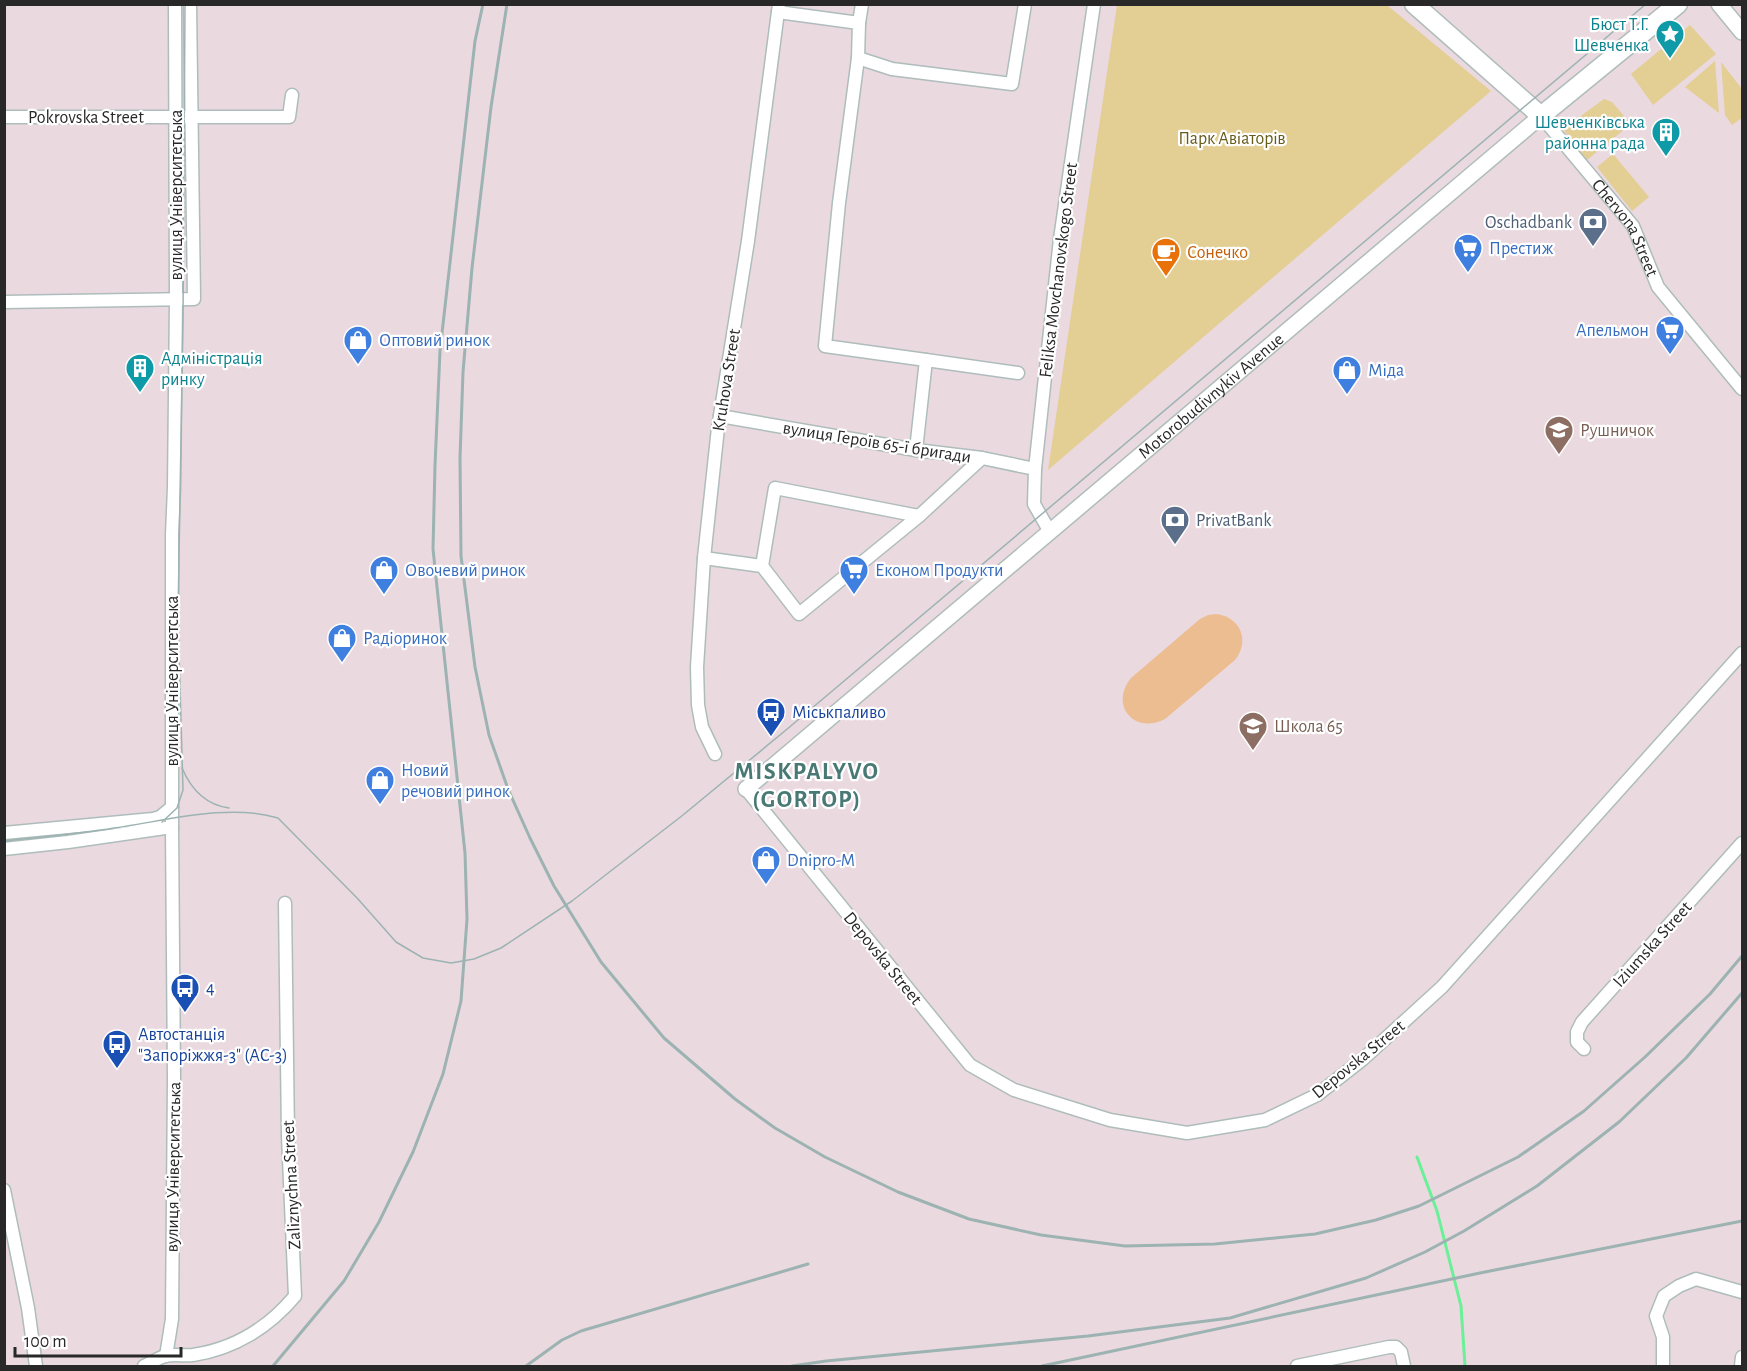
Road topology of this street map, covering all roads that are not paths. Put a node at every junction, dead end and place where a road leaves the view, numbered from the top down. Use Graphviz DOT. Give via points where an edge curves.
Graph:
graph roads {
  1 [pos="175,4"];
  2 [pos="190,4"];
  3 [pos="862,4"];
  4 [pos="1025,4"];
  5 [pos="1094,4"];
  6 [pos="1414,4"];
  7 [pos="1678,4"];
  8 [pos="1719,4"];
  9 [pos="779,8"];
  10 [pos="859,23"];
  11 [pos="1743,32"];
  12 [pos="858,58"];
  13 [pos="292,95"];
  14 [pos="192,116"];
  15 [pos="1541,116"];
  16 [pos="4,117"];
  17 [pos="176,117"];
  18 [pos="176,299"];
  19 [pos="4,302"];
  20 [pos="926,360"];
  21 [pos="1018,373"];
  22 [pos="1743,389"];
  23 [pos="720,416"];
  24 [pos="916,450"];
  25 [pos="982,458"];
  26 [pos="1035,469"];
  27 [pos="919,516"];
  28 [pos="1050,532"];
  29 [pos="704,558"];
  30 [pos="762,566"];
  31 [pos="1743,653"];
  32 [pos="715,754"];
  33 [pos="746,789"];
  34 [pos="172,807"];
  35 [pos="172,827"];
  36 [pos="4,833"];
  37 [pos="1743,843"];
  38 [pos="4,849"];
  39 [pos="285,903"];
  40 [pos="1584,1048"];
  41 [pos="4,1190"];
  42 [pos="1743,1292"];
  43 [pos="166,1356"];
  44 [pos="1743,1358"];
  45 [pos="36,1366"];
  46 [pos="144,1366"];
  47 [pos="1297,1366"];
  48 [pos="1404,1366"];
  49 [pos="1663,1366"];
  50 [pos="1741,1366"];
  1 -- 17 [label="street, вулиця Університетська"];
  2 -- 14 [label="street, вулиця Університетська"];
  3 -- 10 [label="street"];
  4 -- 12 [label="street" via="1012,84 892,69"];
  5 -- 26 [label="street, Feliksa Movchanovskogo Street" via="1060,239"];
  6 -- 15 [label="main road, Chervona Street"];
  7 -- 15 [label="main road, Motorobudivnykiv Avenue"];
  8 -- 11 [label="street"];
  9 -- 10 [label="street"];
  9 -- 23 [label="street, Kruhova Street"];
  10 -- 12 [label="street"];
  12 -- 20 [label="street" via="825,346"];
  13 -- 14 [label="street, Pokrovska Street" via="289,117"];
  14 -- 17 [label="street, Pokrovska Street"];
  14 -- 18 [label="street, вулиця Університетська" via="194,299"];
  15 -- 22 [label="street, Chervona Street" via="1633,226 1658,287"];
  15 -- 28 [label="street, Motorobudivnykiv Avenue"];
  16 -- 17 [label="street, Pokrovska Street"];
  17 -- 18 [label="street, вулиця Університетська"];
  18 -- 19 [label="street"];
  18 -- 34 [label="street, вулиця Університетська"];
  20 -- 21 [label="street"];
  20 -- 24 [label="street"];
  23 -- 24 [label="street, вулиця Героїв 65-ї бригади"];
  23 -- 29 [label="street, Kruhova Street"];
  24 -- 25 [label="street, вулиця Героїв 65-ї бригади"];
  25 -- 26 [label="street, вулиця Героїв 65-ї бригади"];
  25 -- 27 [label="street"];
  26 -- 28 [label="street, Feliksa Movchanovskogo Street" via="1034,504"];
  27 -- 30 [label="street" via="799,614"];
  27 -- 30 [label="street" via="776,489"];
  28 -- 33 [label="street, Motorobudivnykiv Avenue"];
  29 -- 30 [label="street"];
  29 -- 32 [label="street, Kruhova Street" via="698,705 702,727"];
  31 -- 33 [label="street, Depovska Street" via="1442,987 1363,1059 1317,1095 1265,1120 1187,1133 1100,1117 1014,1090 970,1065"];
  34 -- 35 [label="street, вулиця Університетська"];
  34 -- 36 [label="street" via="153,819"];
  35 -- 38 [label="street"];
  35 -- 43 [label="street, вулиця Університетська" via="172,1319"];
  37 -- 40 [label="street, Iziumska Street" via="1582,1022 1577,1042"];
  39 -- 43 [label="street, Zaliznychna Street" via="288,1136 296,1296 245,1339 194,1355"];
  41 -- 45 [label="street"];
  42 -- 49 [label="street" via="1696,1279 1664,1296 1656,1316 1663,1337"];
  43 -- 46 [label="street, Zaliznychna Street"];
  44 -- 50 [label="street"];
  47 -- 48 [label="street" via="1389,1347 1401,1352"];
}
